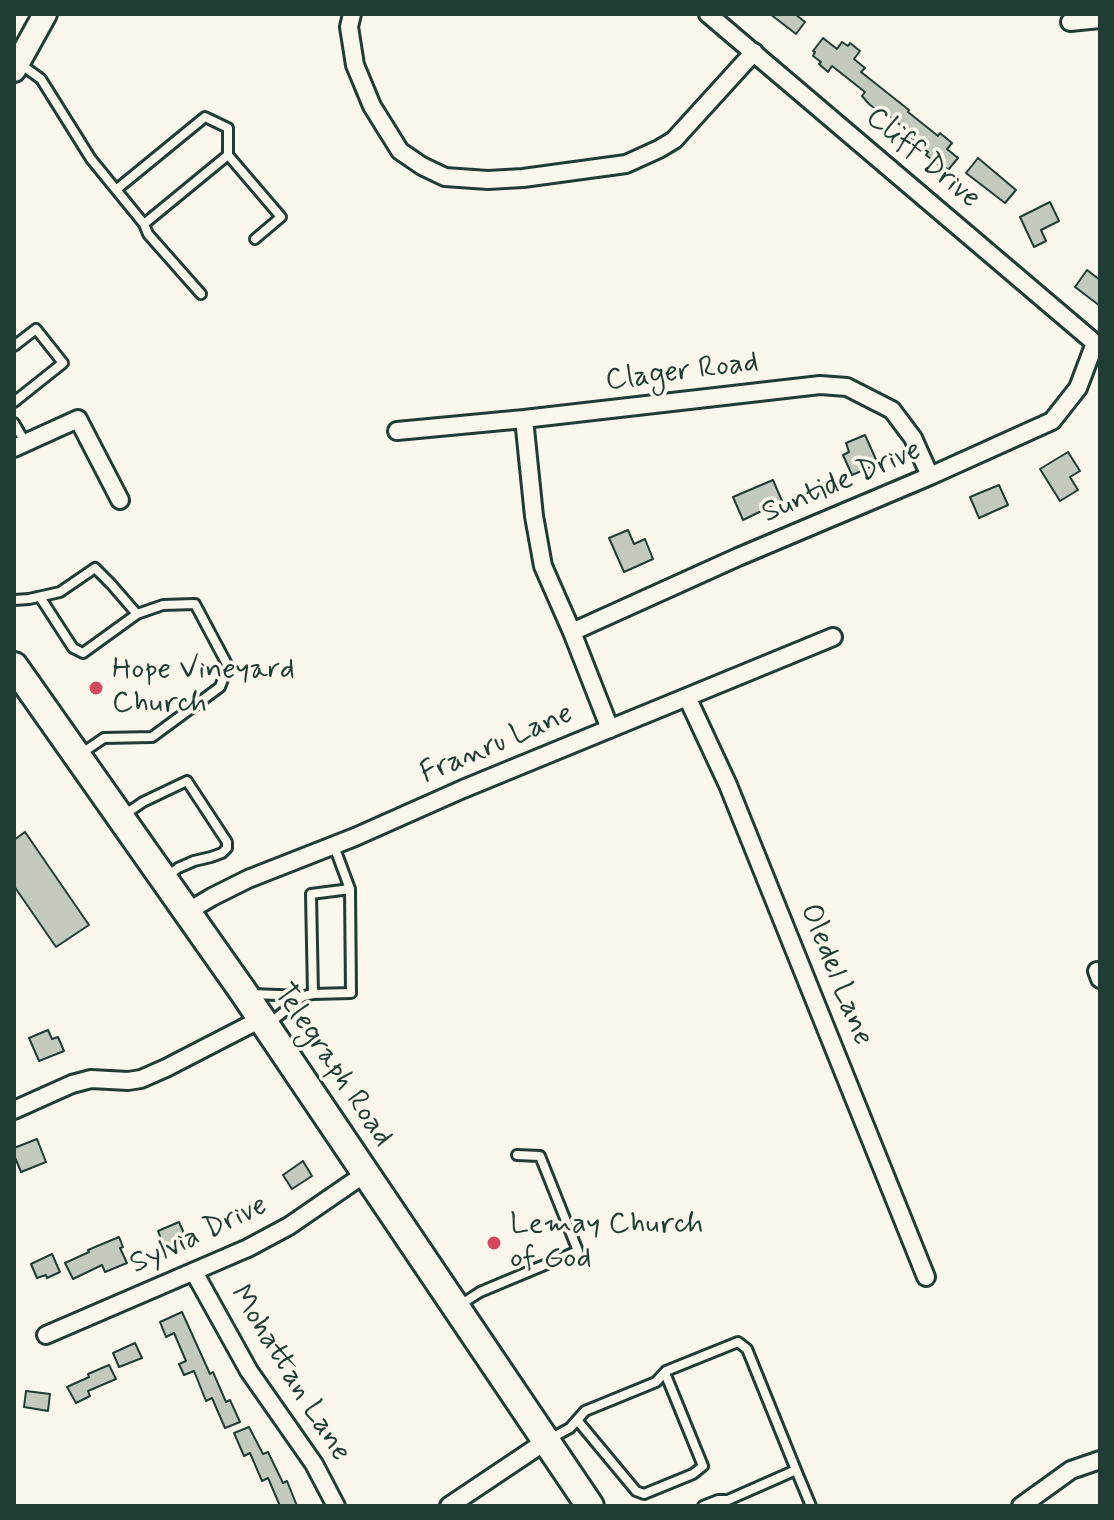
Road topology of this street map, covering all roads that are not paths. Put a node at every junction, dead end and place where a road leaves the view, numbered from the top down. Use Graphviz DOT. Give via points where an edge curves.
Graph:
graph roads {
  1 [pos="45,14"];
  2 [pos="352,14"];
  3 [pos="708,14"];
  4 [pos="1100,19"];
  5 [pos="1070,22"];
  6 [pos="754,52"];
  7 [pos="16,66"];
  8 [pos="228,155"];
  9 [pos="117,189"];
  10 [pos="144,224"];
  11 [pos="255,239"];
  12 [pos="201,294"];
  13 [pos="1098,344"];
  14 [pos="14,346"];
  15 [pos="14,402"];
  16 [pos="524,419"];
  17 [pos="14,423"];
  18 [pos="397,431"];
  19 [pos="19,445"];
  20 [pos="930,476"];
  21 [pos="120,500"];
  22 [pos="40,597"];
  23 [pos="14,600"];
  24 [pos="137,614"];
  25 [pos="572,632"];
  26 [pos="833,637"];
  27 [pos="14,666"];
  28 [pos="687,697"];
  29 [pos="610,729"];
  30 [pos="77,756"];
  31 [pos="120,818"];
  32 [pos="334,846"];
  33 [pos="164,879"];
  34 [pos="350,889"];
  35 [pos="187,912"];
  36 [pos="244,993"];
  37 [pos="308,995"];
  38 [pos="264,1023"];
  39 [pos="14,1110"];
  40 [pos="517,1155"];
  41 [pos="366,1173"];
  42 [pos="194,1272"];
  43 [pos="926,1277"];
  44 [pos="457,1307"];
  45 [pos="46,1335"];
  46 [pos="665,1373"];
  47 [pos="577,1420"];
  48 [pos="546,1441"];
  49 [pos="1100,1460"];
  50 [pos="796,1470"];
  51 [pos="336,1506"];
  52 [pos="449,1506"];
  53 [pos="590,1506"];
  54 [pos="703,1506"];
  55 [pos="811,1506"];
  56 [pos="1021,1506"];
  1 -- 7 [label="street"];
  2 -- 6 [label="street" via="355,65 372,106 400,151 445,177 523,178 626,164 674,140"];
  3 -- 6 [label="street, Cliff Drive"];
  4 -- 5 [label="street"];
  6 -- 13 [label="street, Cliff Drive"];
  7 -- 9 [label="lane" via="41,79 91,159"];
  8 -- 9 [label="lane" via="228,128 205,117"];
  8 -- 10 [label="lane"];
  8 -- 11 [label="lane" via="281,217"];
  9 -- 10 [label="lane"];
  10 -- 12 [label="lane"];
  13 -- 20 [label="street, Suntide Drive" via="1078,388 1052,421"];
  14 -- 15 [label="lane" via="36,329 63,363"];
  16 -- 18 [label="street, Clager Road"];
  16 -- 20 [label="street, Clager Road" via="820,385 847,387 892,410 913,438"];
  16 -- 25 [label="street" via="543,566"];
  17 -- 19 [label="lane"];
  19 -- 21 [label="street" via="78,419"];
  20 -- 25 [label="street, Suntide Drive"];
  22 -- 23 [label="lane"];
  22 -- 24 [label="lane" via="60,592 95,568"];
  22 -- 24 [label="lane" via="73,648 83,653"];
  24 -- 30 [label="lane" via="163,605 195,604 228,666 220,687 152,737 104,738"];
  25 -- 29 [label="street"];
  26 -- 28 [label="street, Franru Lane"];
  27 -- 30 [label="main road, Telegraph Road"];
  28 -- 29 [label="street, Franru Lane"];
  28 -- 43 [label="street, Oledel Lane" via="728,785"];
  29 -- 32 [label="street, Franru Lane"];
  30 -- 31 [label="main road, Telegraph Road"];
  31 -- 33 [label="main road, Telegraph Road"];
  31 -- 33 [label="lane" via="187,781 227,848"];
  32 -- 34 [label="lane"];
  32 -- 35 [label="street, Franru Lane" via="248,879"];
  33 -- 35 [label="main road, Telegraph Road"];
  34 -- 37 [label="lane" via="311,894"];
  34 -- 37 [label="lane" via="351,993"];
  35 -- 36 [label="main road, Telegraph Road"];
  36 -- 37 [label="lane"];
  36 -- 38 [label="main road, Telegraph Road"];
  37 -- 38 [label="lane"];
  38 -- 39 [label="street" via="141,1079 91,1079"];
  38 -- 41 [label="main road, Telegraph Road"];
  40 -- 44 [label="lane" via="540,1156 578,1251"];
  41 -- 42 [label="street, Sylvia Drive" via="289,1226"];
  41 -- 44 [label="main road, Telegraph Road"];
  42 -- 45 [label="street, Sylvia Drive"];
  42 -- 51 [label="street, Mohattan Lane" via="249,1371 314,1464"];
  44 -- 48 [label="main road, Telegraph Road"];
  46 -- 47 [label="lane" via="656,1382 585,1411"];
  46 -- 47 [label="lane" via="703,1466 693,1474 644,1494 636,1491"];
  46 -- 50 [label="lane" via="738,1342 747,1349"];
  47 -- 48 [label="lane"];
  48 -- 52 [label="street"];
  48 -- 53 [label="main road, Telegraph Road"];
  49 -- 56 [label="street" via="1071,1470"];
  50 -- 54 [label="lane"];
  50 -- 55 [label="lane"];
}
